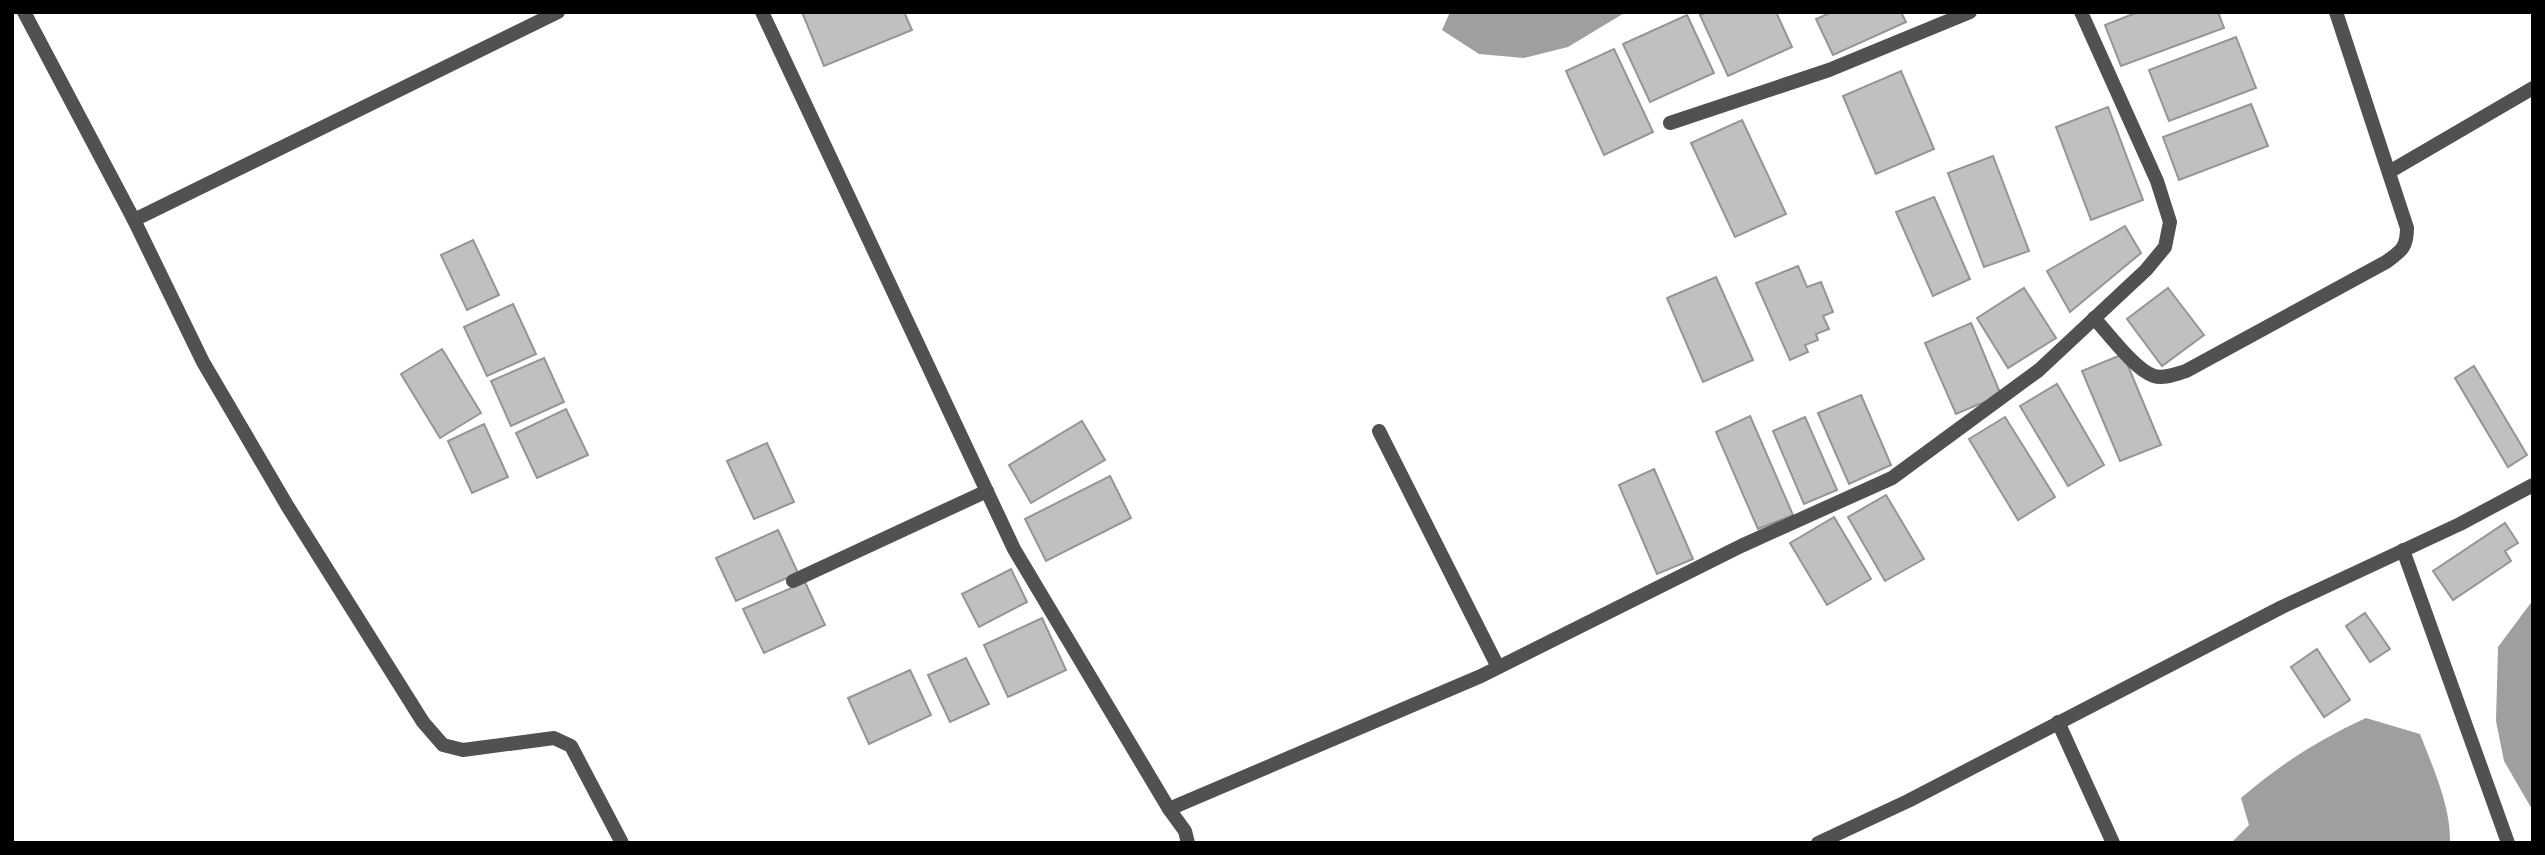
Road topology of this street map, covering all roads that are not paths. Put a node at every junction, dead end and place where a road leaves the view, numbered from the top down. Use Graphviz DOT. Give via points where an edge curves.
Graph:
graph roads {
  1 [pos="24,12"];
  2 [pos="558,12"];
  3 [pos="762,12"];
  4 [pos="1970,12"];
  5 [pos="2081,12"];
  6 [pos="2336,12"];
  7 [pos="2533,88"];
  8 [pos="1670,123"];
  9 [pos="2389,173"];
  10 [pos="134,220"];
  11 [pos="2094,318"];
  12 [pos="1380,431"];
  13 [pos="2533,485"];
  14 [pos="987,491"];
  15 [pos="2403,550"];
  16 [pos="793,581"];
  17 [pos="1498,667"];
  18 [pos="2058,722"];
  19 [pos="1169,809"];
  20 [pos="622,843"];
  21 [pos="1188,843"];
  22 [pos="1818,843"];
  23 [pos="2113,843"];
  24 [pos="2508,843"];
  1 -- 10 [label="street"];
  2 -- 10 [label="street"];
  3 -- 14 [label="street"];
  4 -- 8 [label="street" via="1829,69"];
  5 -- 11 [label="street" via="2157,181 2170,222 2165,247"];
  6 -- 9 [label="street"];
  7 -- 9 [label="street"];
  9 -- 11 [label="street" via="2407,228 2407,242 2399,252 2186,371 2154,376 2141,369"];
  10 -- 20 [label="street" via="203,362 423,722 443,745 463,750 554,738 571,746"];
  11 -- 17 [label="street" via="2029,377 1892,478 1741,546"];
  12 -- 17 [label="street"];
  13 -- 15 [label="street"];
  14 -- 16 [label="street"];
  14 -- 19 [label="street" via="1014,549"];
  15 -- 18 [label="street"];
  15 -- 24 [label="street"];
  17 -- 19 [label="street"];
  18 -- 22 [label="street" via="1908,802"];
  18 -- 23 [label="street"];
  19 -- 21 [label="street"];
}
